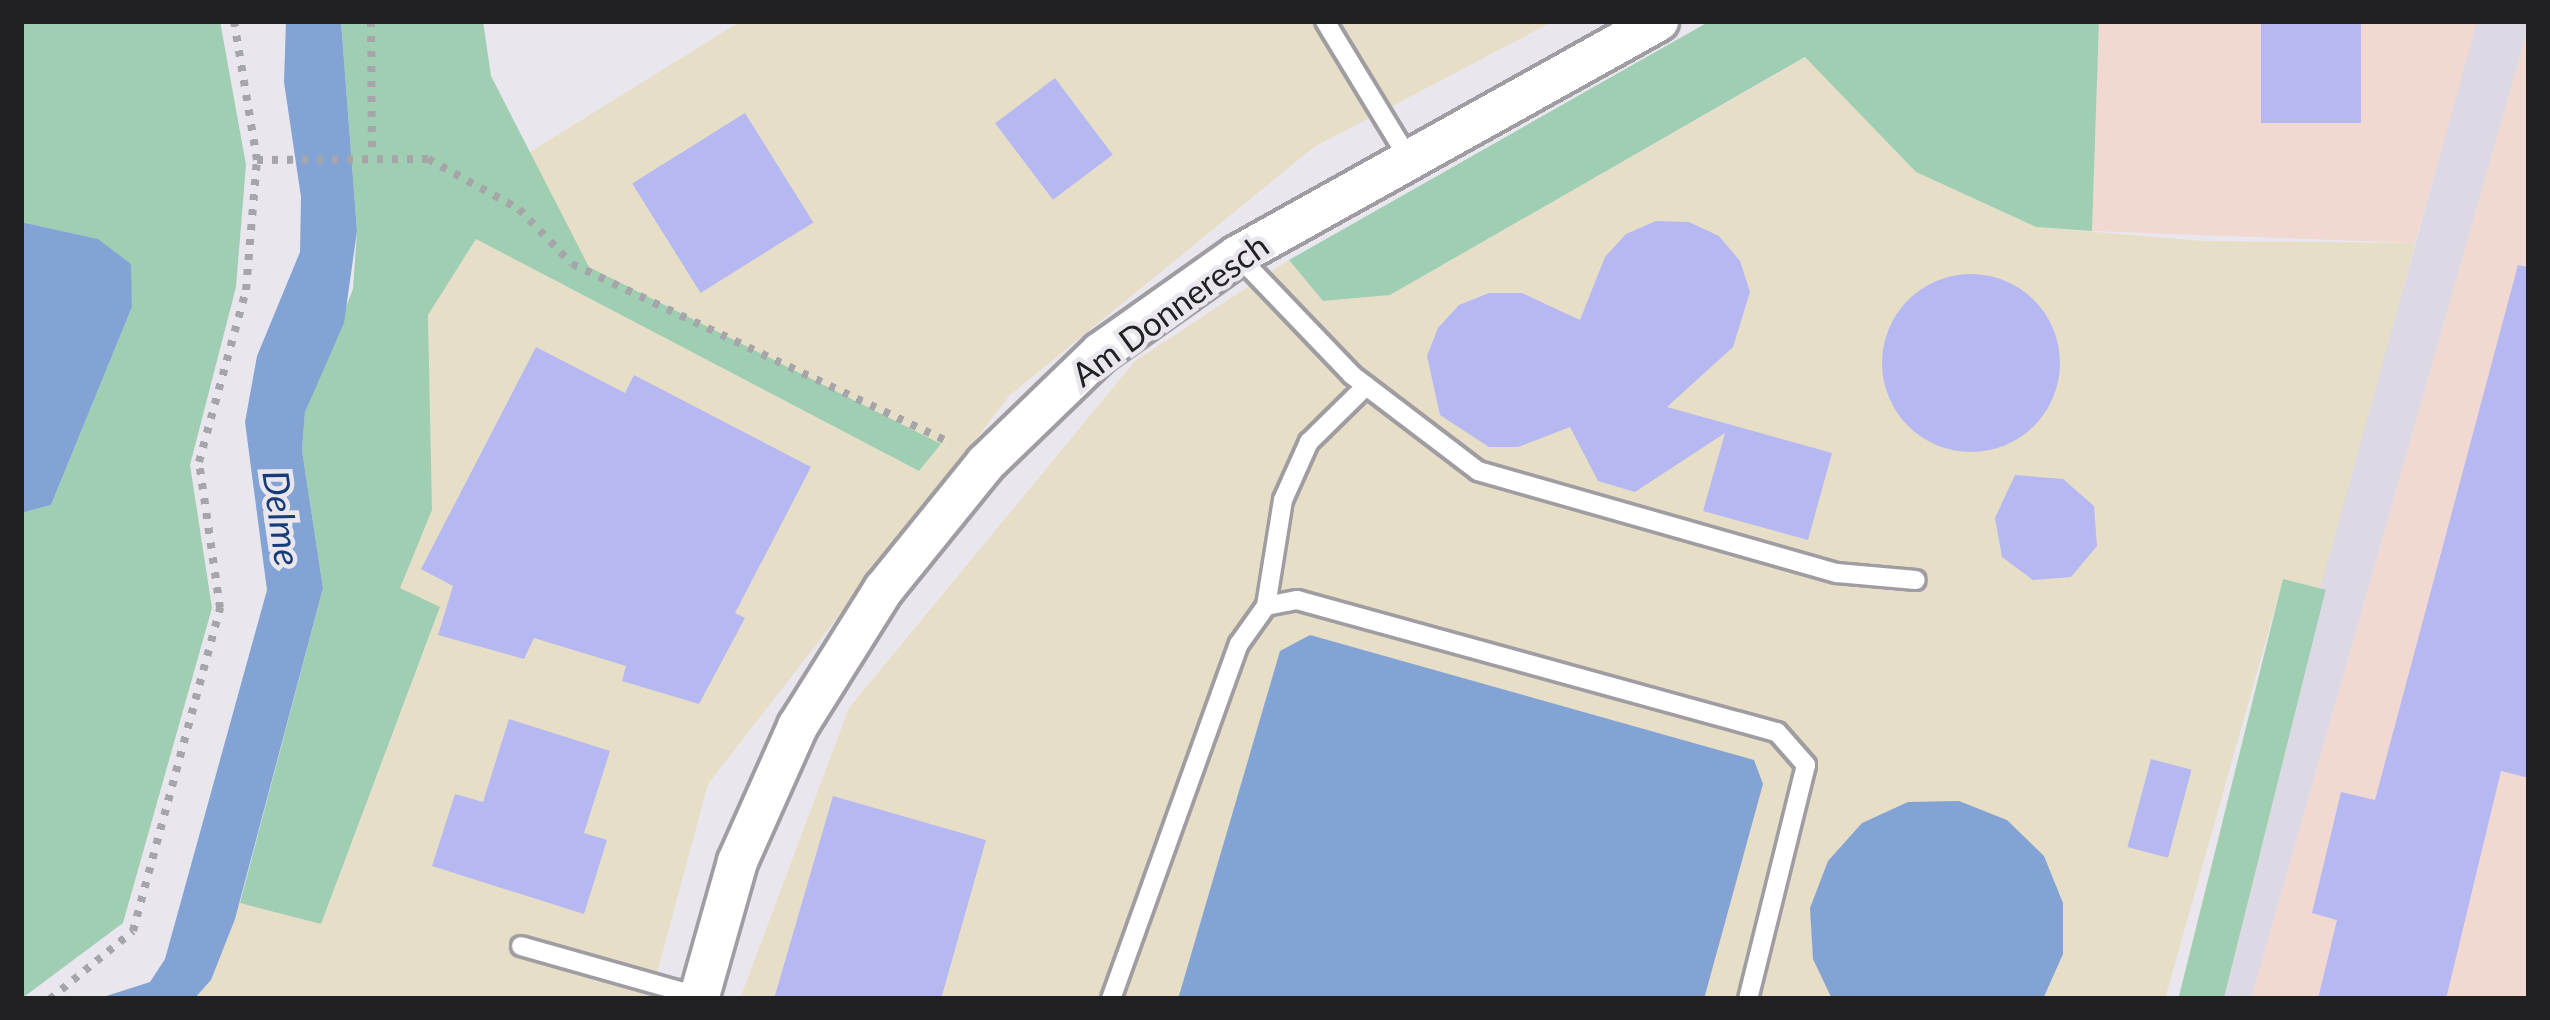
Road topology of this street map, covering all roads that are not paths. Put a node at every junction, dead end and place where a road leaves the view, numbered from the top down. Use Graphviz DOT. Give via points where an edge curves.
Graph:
graph roads {
  1 [pos="1325,21"];
  2 [pos="1658,21"];
  3 [pos="1409,159"];
  4 [pos="1237,255"];
  5 [pos="1366,386"];
  6 [pos="1916,580"];
  7 [pos="1265,606"];
  8 [pos="521,946"];
  9 [pos="698,998"];
  10 [pos="1112,999"];
  11 [pos="1748,999"];
  1 -- 3 [label="lane"];
  2 -- 3 [label="street, Am Donneresch"];
  3 -- 4 [label="street, Am Donneresch"];
  4 -- 5 [label="lane"];
  4 -- 9 [label="street, Am Donneresch" via="1100,352 985,463 883,589 797,726 737,861"];
  5 -- 6 [label="lane" via="1478,471 1838,573"];
  5 -- 7 [label="lane" via="1309,442 1283,500"];
  7 -- 10 [label="lane" via="1239,644"];
  7 -- 11 [label="lane" via="1297,600 1777,732 1807,765"];
  8 -- 9 [label="lane"];
}
